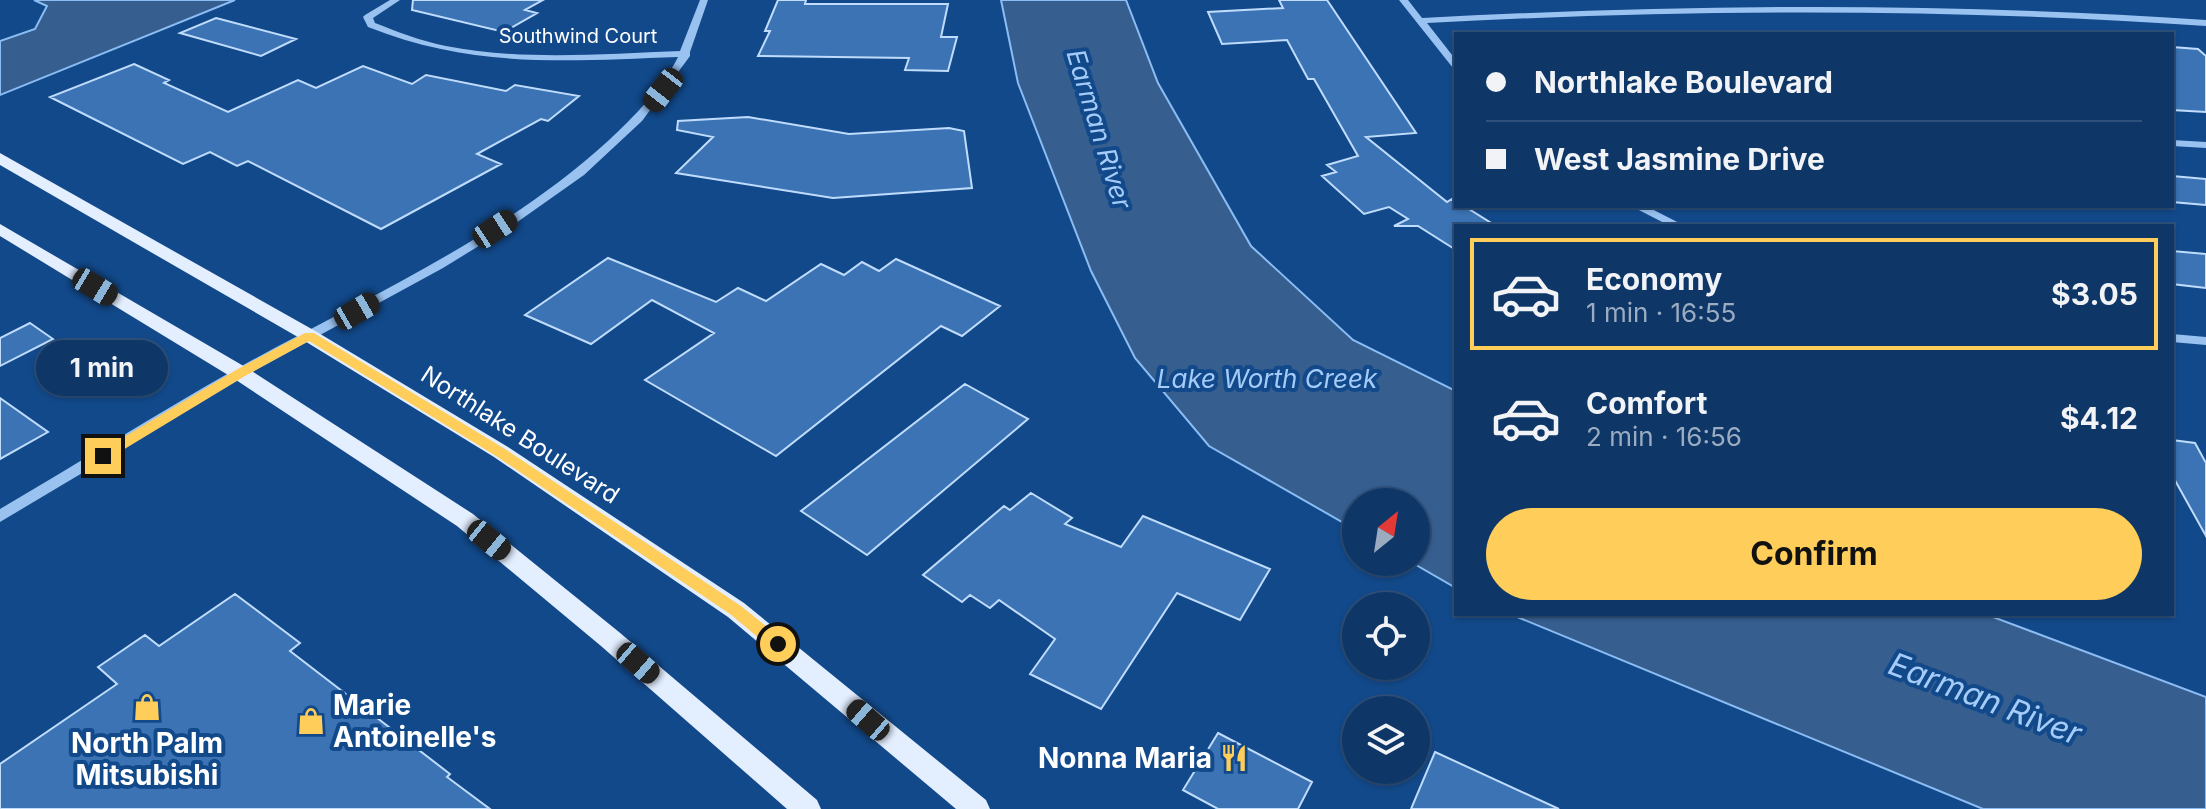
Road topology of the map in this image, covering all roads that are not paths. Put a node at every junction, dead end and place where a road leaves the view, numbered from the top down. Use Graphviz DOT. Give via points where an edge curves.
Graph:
graph roads {
  1 [pos="396,0"];
  2 [pos="704,0"];
  3 [pos="1403,0"];
  4 [pos="1420,21"];
  5 [pos="2206,23"];
  6 [pos="687,54"];
  7 [pos="1454,64"];
  8 [pos="2174,143"];
  9 [pos="2206,145"];
  10 [pos="0,158"];
  11 [pos="1641,208"];
  12 [pos="1675,224"];
  13 [pos="0,229"];
  14 [pos="310,336"];
  15 [pos="2174,338"];
  16 [pos="2206,341"];
  17 [pos="240,373"];
  18 [pos="0,516"];
  19 [pos="807,809"];
  20 [pos="976,809"];
  1 -- 6 [label="street, Southwind Court" via="368,17 371,25 435,46 518,57"];
  2 -- 6 [label="street"];
  3 -- 4 [label="street"];
  4 -- 5 [label="street" via="1758,7 1971,10"];
  4 -- 7 [label="street"];
  6 -- 14 [label="street" via="650,106 572,178 475,242"];
  8 -- 9 [label="street"];
  10 -- 14 [label="main road, Northlake Boulevard"];
  11 -- 12 [label="street"];
  13 -- 17 [label="main road"];
  14 -- 17 [label="street"];
  14 -- 20 [label="main road, Northlake Boulevard" via="501,452 736,610"];
  15 -- 16 [label="street"];
  17 -- 18 [label="street"];
  17 -- 19 [label="main road" via="465,520"];
}
